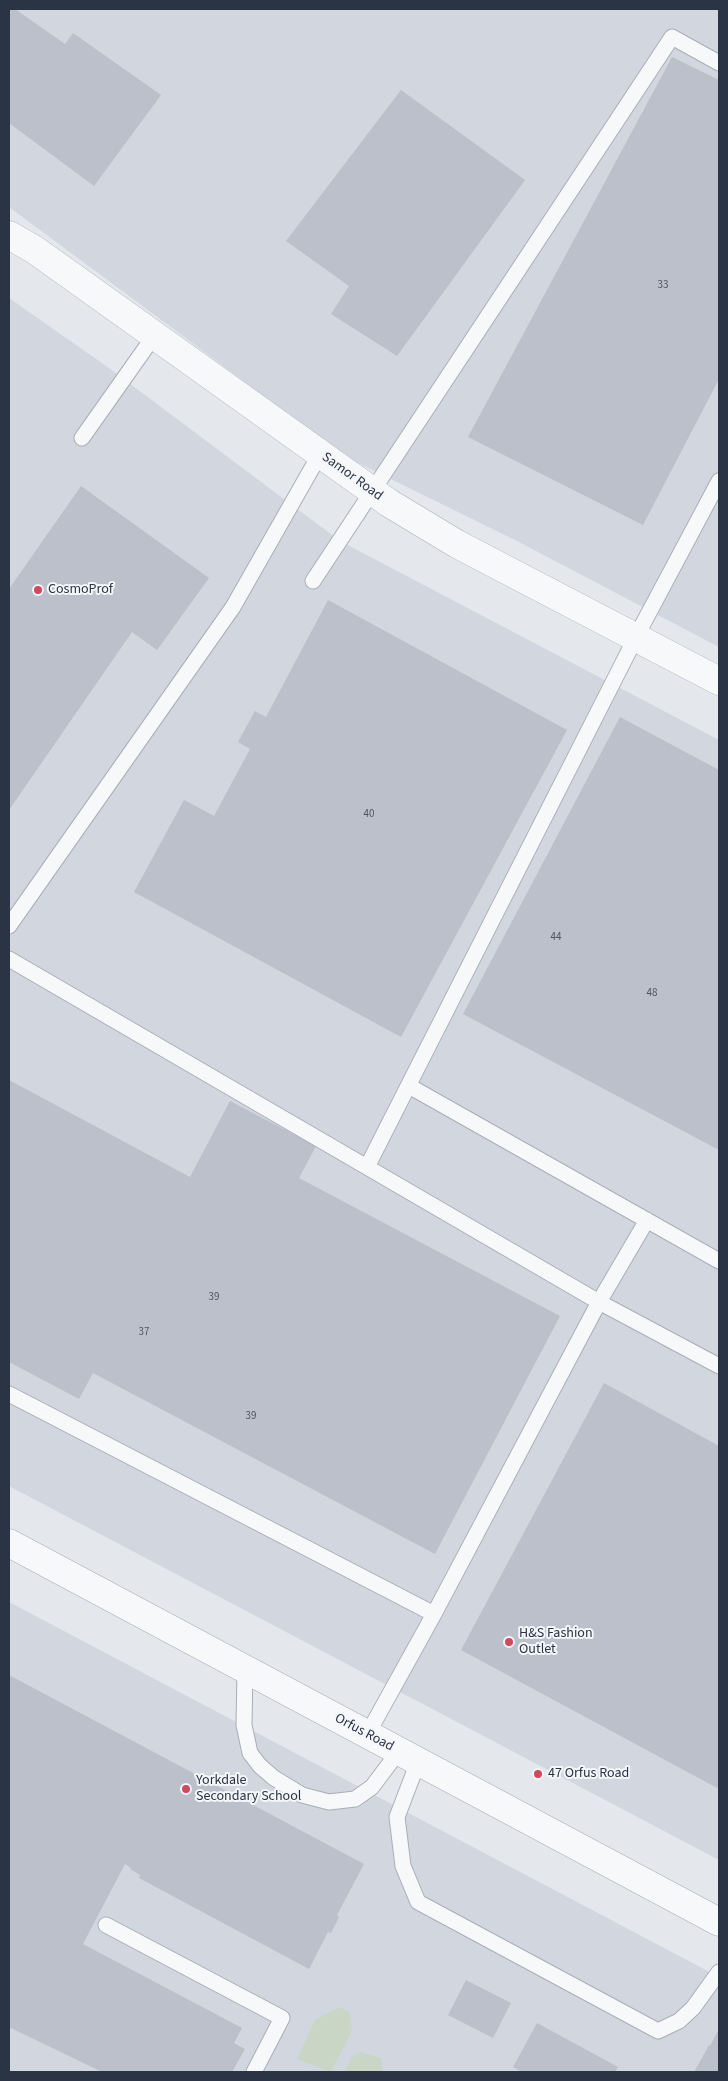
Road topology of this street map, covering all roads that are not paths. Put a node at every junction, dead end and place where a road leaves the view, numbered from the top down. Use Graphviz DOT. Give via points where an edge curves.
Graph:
graph roads {
  1 [pos="719,63"];
  2 [pos="9,235"];
  3 [pos="154,336"];
  4 [pos="82,438"];
  5 [pos="320,454"];
  6 [pos="719,481"];
  7 [pos="372,491"];
  8 [pos="313,581"];
  9 [pos="636,637"];
  10 [pos="717,675"];
  11 [pos="9,926"];
  12 [pos="9,959"];
  13 [pos="409,1086"];
  14 [pos="367,1167"];
  15 [pos="647,1220"];
  16 [pos="719,1261"];
  17 [pos="599,1302"];
  18 [pos="719,1366"];
  19 [pos="9,1394"];
  20 [pos="9,1544"];
  21 [pos="434,1614"];
  22 [pos="245,1670"];
  23 [pos="367,1735"];
  24 [pos="408,1756"];
  25 [pos="719,1921"];
  26 [pos="106,1925"];
  27 [pos="719,1972"];
  28 [pos="254,2072"];
  1 -- 7 [label="lane" via="672,37"];
  2 -- 3 [label="street, Samor Road"];
  3 -- 4 [label="lane"];
  3 -- 5 [label="street, Samor Road"];
  5 -- 7 [label="street, Samor Road"];
  5 -- 11 [label="lane" via="232,607"];
  6 -- 9 [label="lane"];
  7 -- 8 [label="lane"];
  7 -- 9 [label="street, Samor Road" via="457,544"];
  9 -- 10 [label="street, Samor Road"];
  9 -- 13 [label="lane"];
  12 -- 14 [label="lane"];
  13 -- 14 [label="lane"];
  13 -- 15 [label="lane"];
  14 -- 17 [label="lane"];
  15 -- 16 [label="lane"];
  15 -- 17 [label="lane"];
  17 -- 18 [label="lane"];
  17 -- 21 [label="lane"];
  19 -- 21 [label="lane"];
  20 -- 22 [label="street, Orfus Road"];
  21 -- 23 [label="lane"];
  22 -- 23 [label="street, Orfus Road"];
  22 -- 24 [label="lane" via="244,1725 250,1753 274,1778 302,1795 329,1802 355,1799"];
  23 -- 24 [label="street, Orfus Road"];
  24 -- 25 [label="street, Orfus Road"];
  24 -- 27 [label="lane" via="398,1817 403,1866 418,1902 658,2031 679,2021 693,2008"];
  26 -- 28 [label="lane" via="282,2018"];
}
